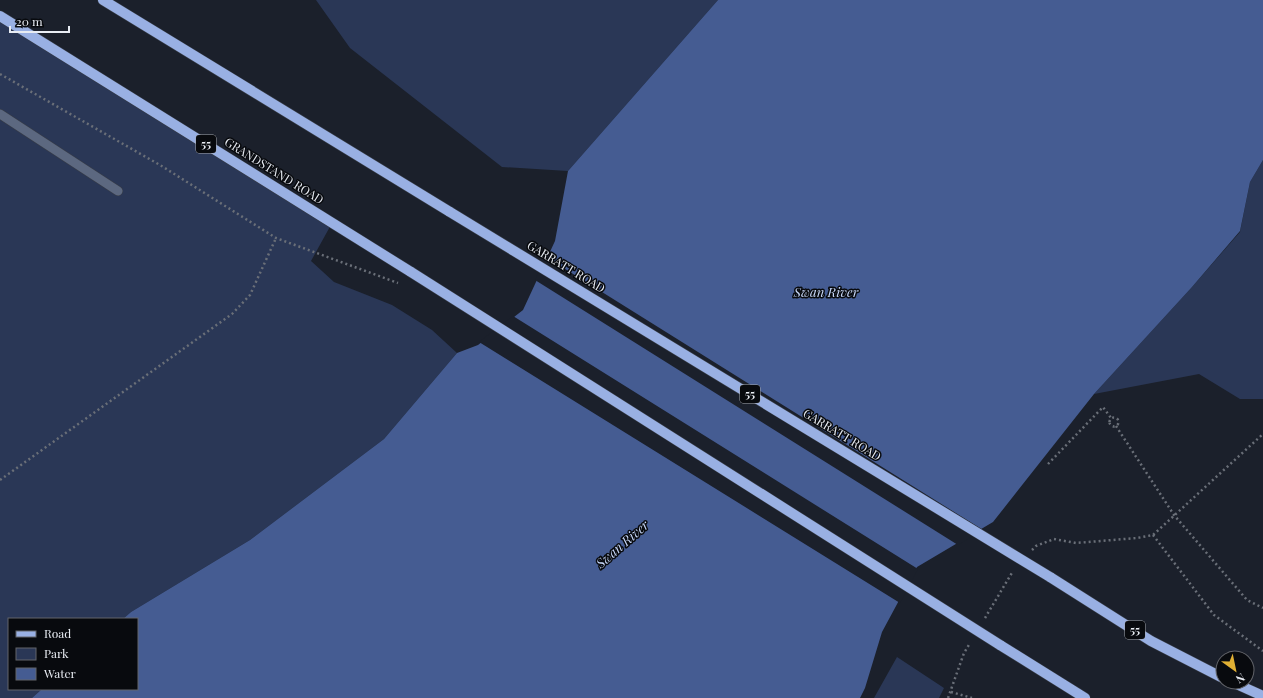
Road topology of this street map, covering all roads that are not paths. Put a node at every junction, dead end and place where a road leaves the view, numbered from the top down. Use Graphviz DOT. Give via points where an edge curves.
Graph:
graph roads {
  1 [pos="103,0"];
  2 [pos="0,16"];
  3 [pos="0,114"];
  4 [pos="118,191"];
  5 [pos="1215,674"];
  6 [pos="1250,690"];
  7 [pos="1263,696"];
  8 [pos="1085,698"];
  1 -- 5 [label="main road, GARRATT ROAD / 55, bridge" via="1151,641"];
  2 -- 8 [label="main road, GRANDSTAND ROAD / 55, bridge"];
  3 -- 4 [label="lane"];
  6 -- 7 [label="main road"];
}
